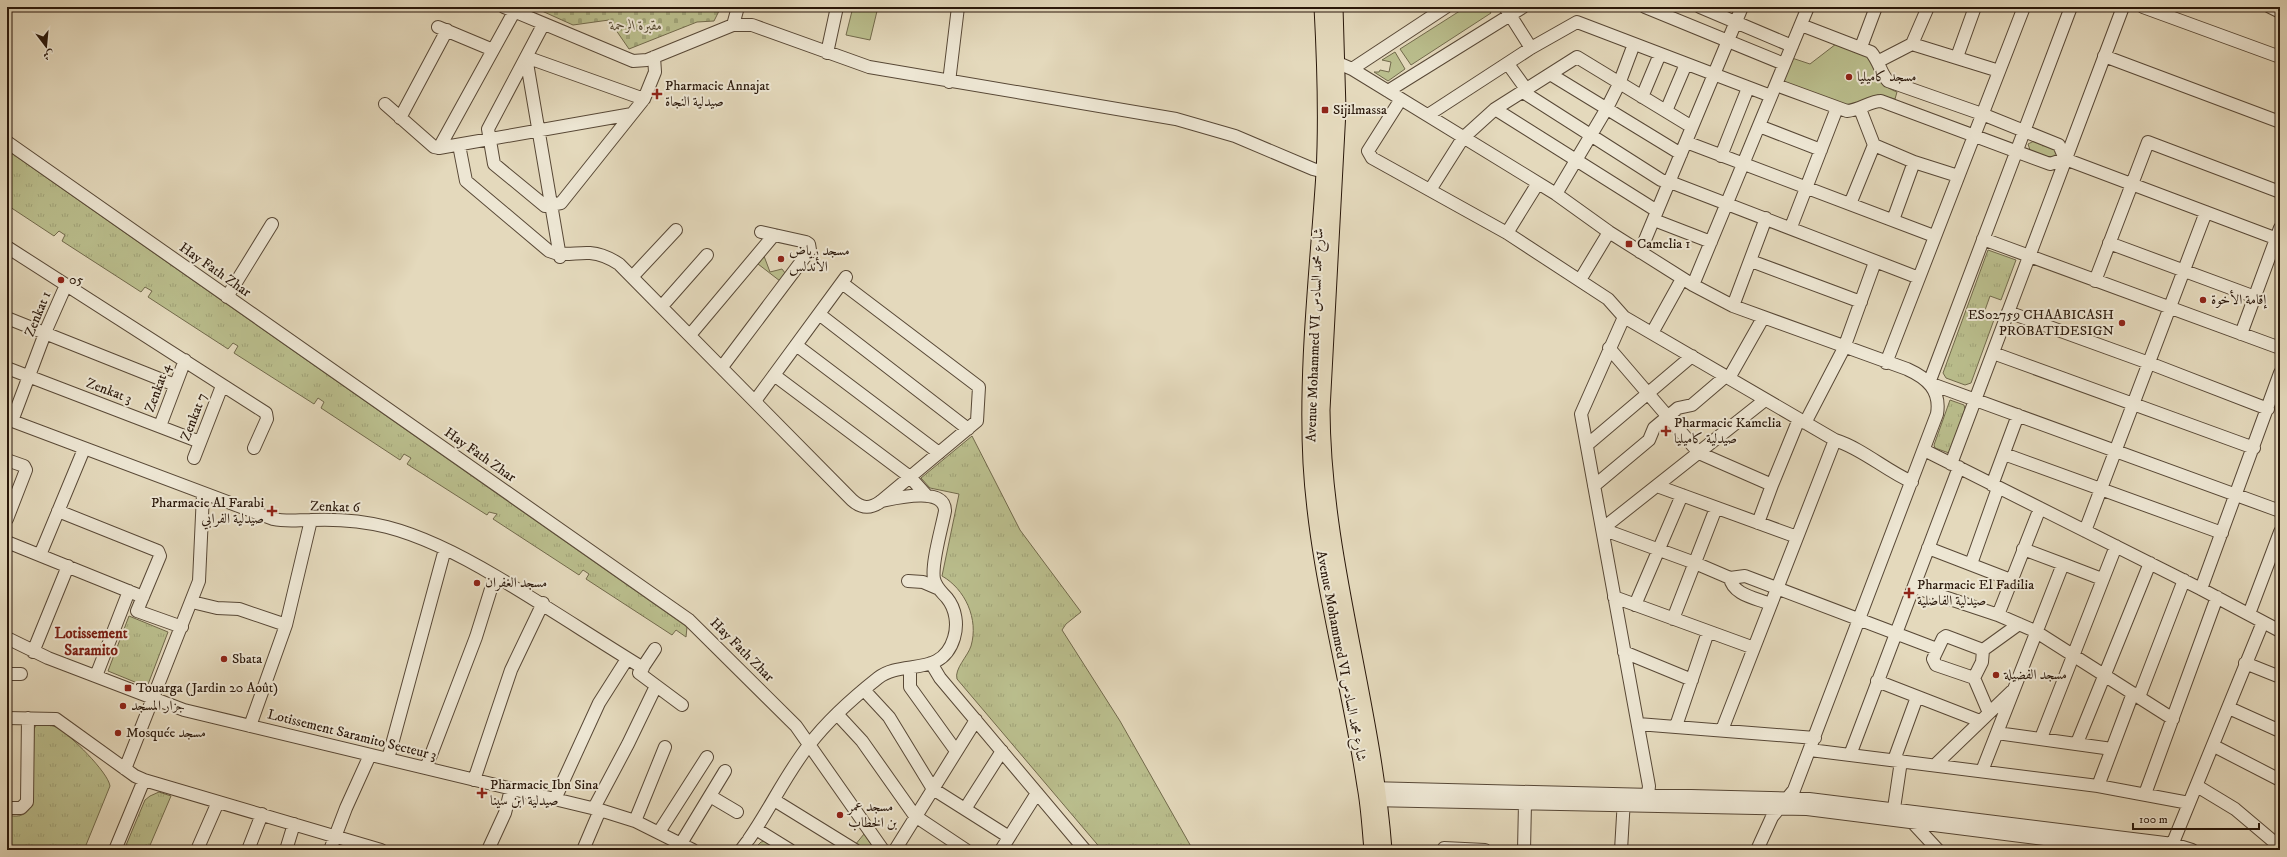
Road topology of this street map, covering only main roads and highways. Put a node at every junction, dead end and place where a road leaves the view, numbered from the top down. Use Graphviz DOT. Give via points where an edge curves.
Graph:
graph roads {
  1 [pos="1322,7"];
  2 [pos="1335,7"];
  3 [pos="1331,63"];
  4 [pos="1372,793"];
  5 [pos="1372,850"];
  6 [pos="1384,850"];
  1 -- 3 [label="main road, Avenue Mohammed VI شارع محمد السادس"];
  2 -- 3 [label="main road, Avenue Mohammed VI شارع محمد السادس"];
  3 -- 4 [label="main road, Avenue Mohammed VI شارع محمد السادس" via="1330,173 1316,409 1332,575"];
  4 -- 5 [label="main road, Avenue Mohammed VI شارع محمد السادس"];
  4 -- 6 [label="main road, Avenue Mohammed VI شارع محمد السادس"];
}
